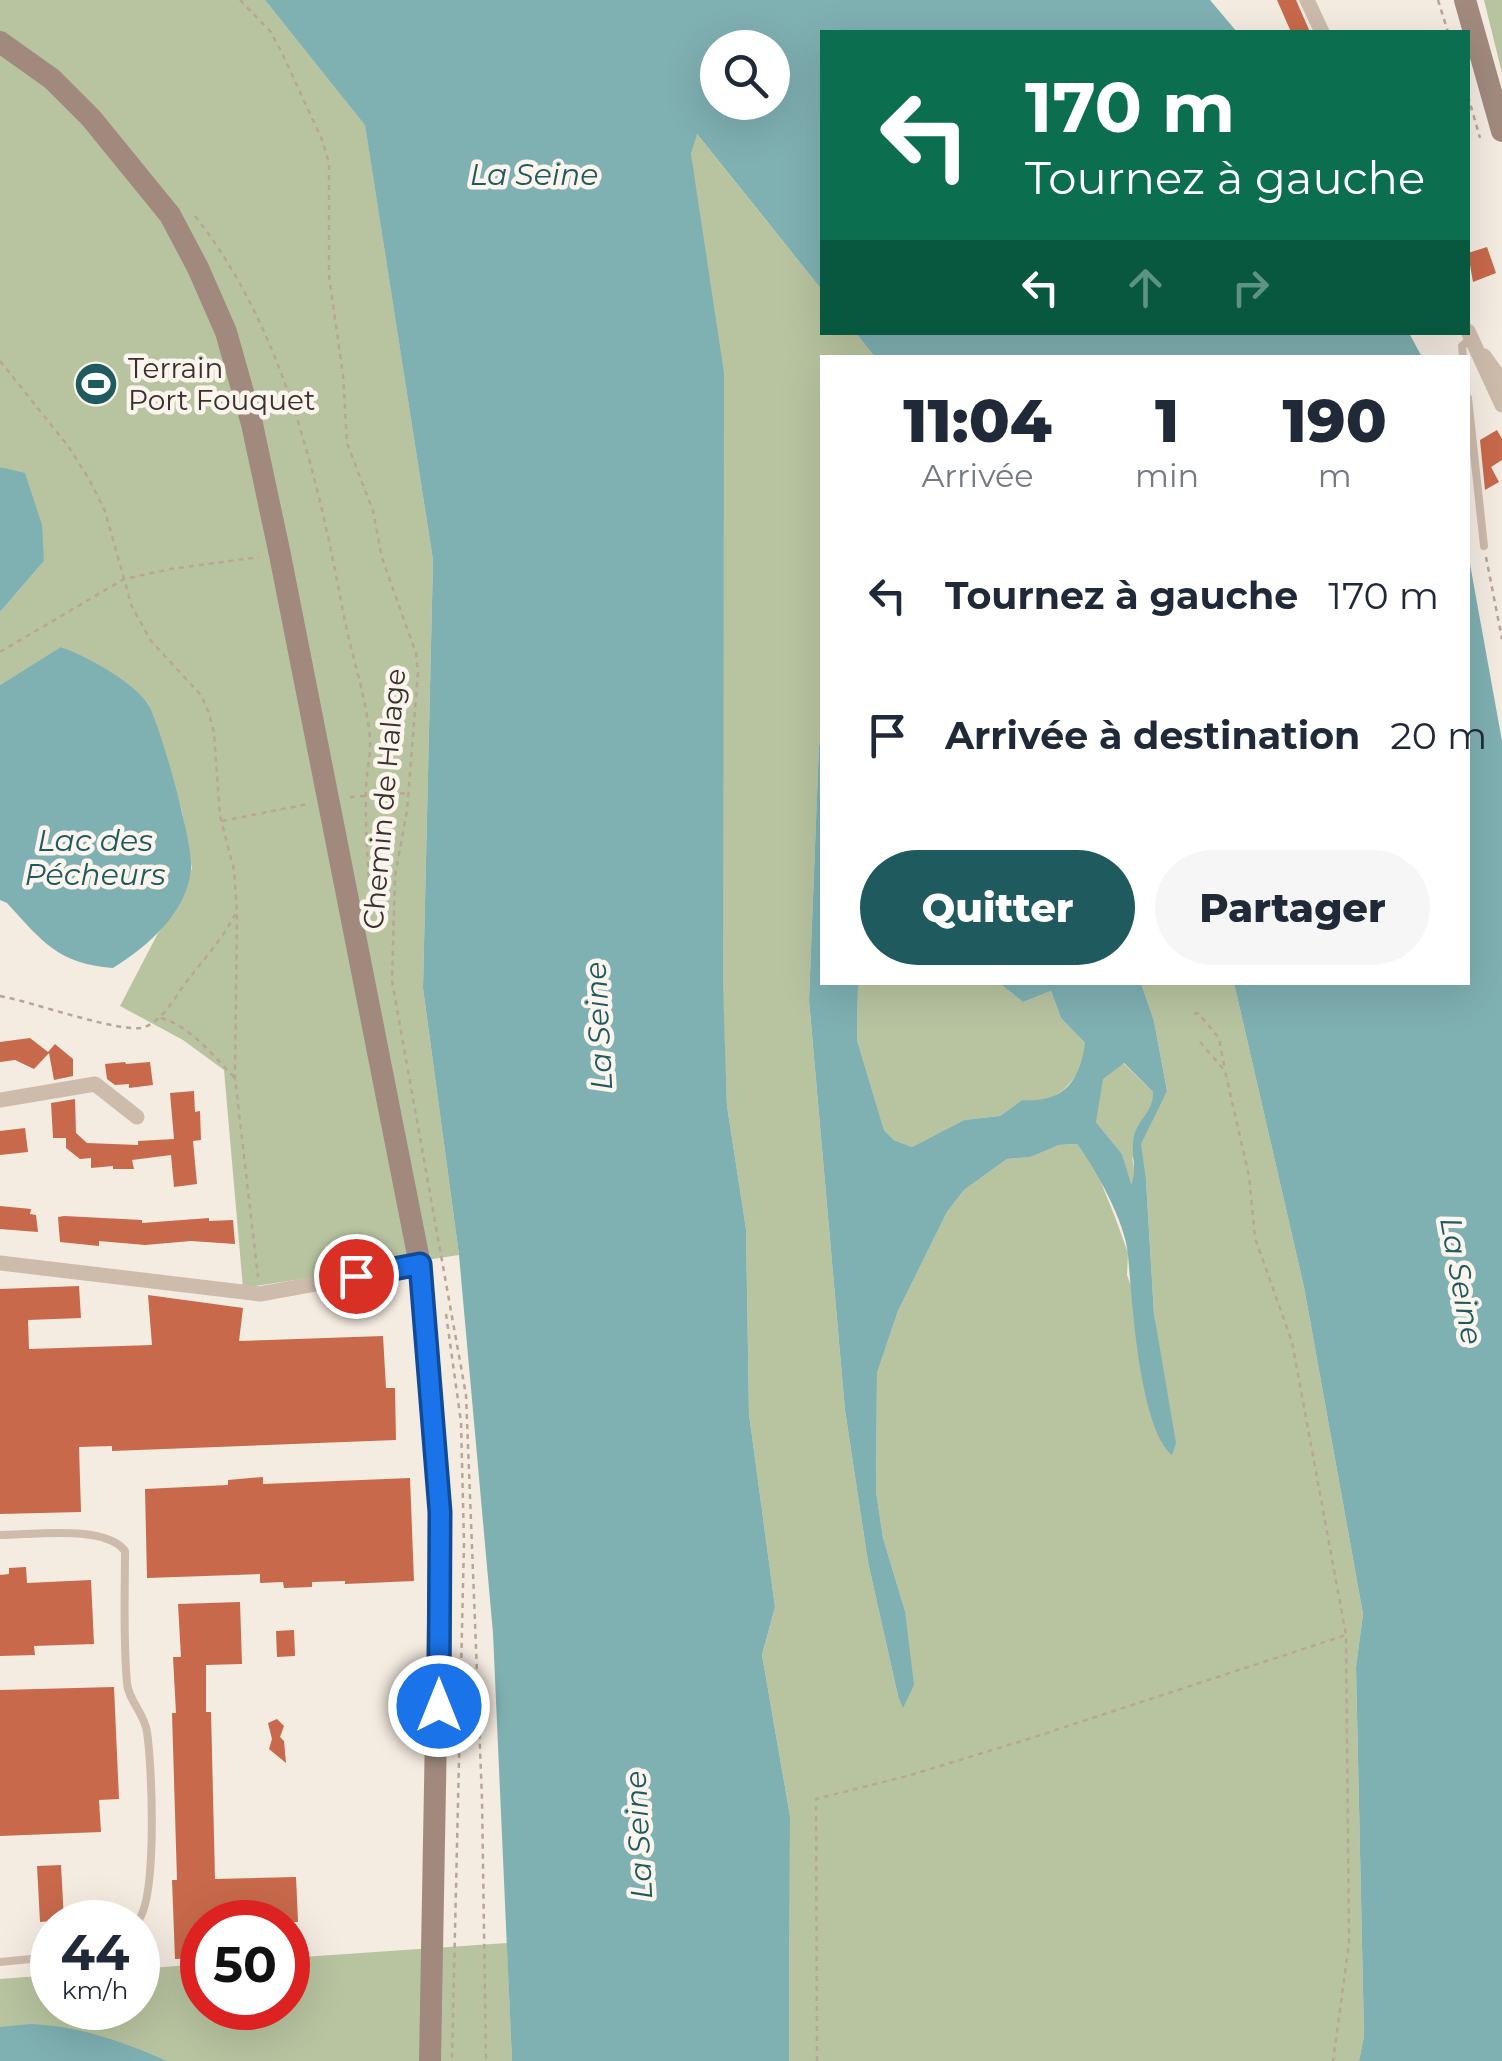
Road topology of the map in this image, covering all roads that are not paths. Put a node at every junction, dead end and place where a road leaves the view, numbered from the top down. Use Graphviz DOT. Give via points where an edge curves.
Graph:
graph roads {
  1 [pos="1308,0"];
  2 [pos="1465,0"];
  3 [pos="1321,30"];
  4 [pos="0,42"];
  5 [pos="1491,134"];
  6 [pos="1470,336"];
  7 [pos="1502,381"];
  8 [pos="1502,405"];
  9 [pos="1470,416"];
  10 [pos="1484,546"];
  11 [pos="0,1100"];
  12 [pos="138,1117"];
  13 [pos="0,1263"];
  14 [pos="420,1264"];
  15 [pos="0,1534"];
  16 [pos="147,1900"];
  17 [pos="30,1959"];
  18 [pos="0,1962"];
  19 [pos="430,2061"];
  1 -- 3 [label="street"];
  2 -- 5 [label="main road"];
  4 -- 14 [label="main road" via="91,118 170,215 226,332 280,555"];
  6 -- 7 [label="street"];
  6 -- 8 [label="street"];
  9 -- 10 [label="lane"];
  11 -- 12 [label="street" via="96,1084"];
  13 -- 14 [label="street" via="260,1294"];
  14 -- 19 [label="main road" via="440,1512"];
  15 -- 16 [label="lane" via="98,1534 125,1551 127,1688 147,1729"];
  17 -- 18 [label="lane"];
}
